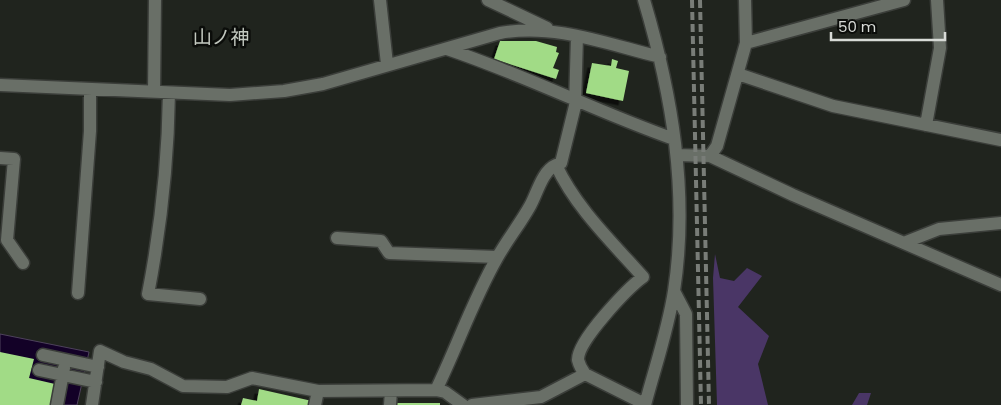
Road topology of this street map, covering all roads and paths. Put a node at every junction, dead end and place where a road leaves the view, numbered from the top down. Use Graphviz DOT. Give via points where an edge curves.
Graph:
graph roads {
  1 [pos="155,0"];
  2 [pos="380,0"];
  3 [pos="488,0"];
  4 [pos="644,0"];
  5 [pos="745,0"];
  6 [pos="904,0"];
  7 [pos="937,0"];
  8 [pos="552,31"];
  9 [pos="577,36"];
  10 [pos="746,43"];
  11 [pos="447,49"];
  12 [pos="660,56"];
  13 [pos="386,64"];
  14 [pos="738,74"];
  15 [pos="1,86"];
  16 [pos="90,89"];
  17 [pos="154,92"];
  18 [pos="169,93"];
  19 [pos="575,100"];
  20 [pos="926,125"];
  21 [pos="674,140"];
  22 [pos="1001,140"];
  23 [pos="677,155"];
  24 [pos="710,156"];
  25 [pos="0,158"];
  26 [pos="556,165"];
  27 [pos="1001,223"];
  28 [pos="337,238"];
  29 [pos="906,242"];
  30 [pos="497,257"];
  31 [pos="23,263"];
  32 [pos="1001,285"];
  33 [pos="674,291"];
  34 [pos="78,292"];
  35 [pos="200,299"];
  36 [pos="42,355"];
  37 [pos="65,360"];
  38 [pos="98,367"];
  39 [pos="39,370"];
  40 [pos="585,374"];
  41 [pos="62,375"];
  42 [pos="96,382"];
  43 [pos="436,390"];
  44 [pos="318,391"];
  45 [pos="391,391"];
  46 [pos="57,405"];
  47 [pos="92,405"];
  48 [pos="315,405"];
  49 [pos="390,405"];
  50 [pos="463,405"];
  51 [pos="472,405"];
  52 [pos="645,405"];
  53 [pos="687,405"];
  1 -- 17 [label="street"];
  2 -- 13 [label="street"];
  3 -- 8 [label="street"];
  4 -- 12 [label="street"];
  5 -- 10 [label="street"];
  6 -- 10 [label="street"];
  7 -- 20 [label="street" via="940,48"];
  8 -- 9 [label="street"];
  8 -- 11 [label="street" via="519,29"];
  9 -- 12 [label="street"];
  9 -- 19 [label="street"];
  10 -- 14 [label="street"];
  11 -- 13 [label="street"];
  11 -- 19 [label="street" via="487,62"];
  12 -- 21 [label="street"];
  13 -- 18 [label="street" via="323,84 284,91 230,95"];
  14 -- 20 [label="street" via="833,106"];
  14 -- 24 [label="street" via="717,146"];
  15 -- 16 [label="street"];
  16 -- 17 [label="street"];
  16 -- 34 [label="street"];
  17 -- 18 [label="street"];
  18 -- 35 [label="street" via="168,149 157,251 148,294"];
  19 -- 21 [label="street"];
  19 -- 26 [label="street" via="561,162"];
  20 -- 22 [label="street"];
  21 -- 23 [label="street"];
  23 -- 24 [label="street"];
  23 -- 33 [label="street" via="680,226"];
  24 -- 29 [label="street" via="792,195"];
  25 -- 31 [label="street" via="14,160 7,240"];
  26 -- 30 [label="street" via="544,177"];
  26 -- 40 [label="street" via="566,187 585,212 643,277 611,307 580,350 578,360"];
  27 -- 29 [label="street" via="939,229"];
  28 -- 30 [label="street" via="381,241 389,253"];
  29 -- 32 [label="street"];
  30 -- 43 [label="street"];
  33 -- 52 [label="street"];
  33 -- 53 [label="street" via="686,314"];
  36 -- 37 [label="street"];
  37 -- 38 [label="street"];
  37 -- 41 [label="street"];
  38 -- 42 [label="street"];
  38 -- 44 [label="street" via="100,351 151,369 183,386 227,387 252,378"];
  39 -- 41 [label="street"];
  40 -- 51 [label="street" via="541,397"];
  40 -- 52 [label="street"];
  41 -- 42 [label="street"];
  41 -- 46 [label="street"];
  42 -- 47 [label="street"];
  43 -- 45 [label="street"];
  43 -- 50 [label="street" via="445,392"];
  44 -- 45 [label="street"];
  44 -- 48 [label="street"];
  45 -- 49 [label="street"];
}
